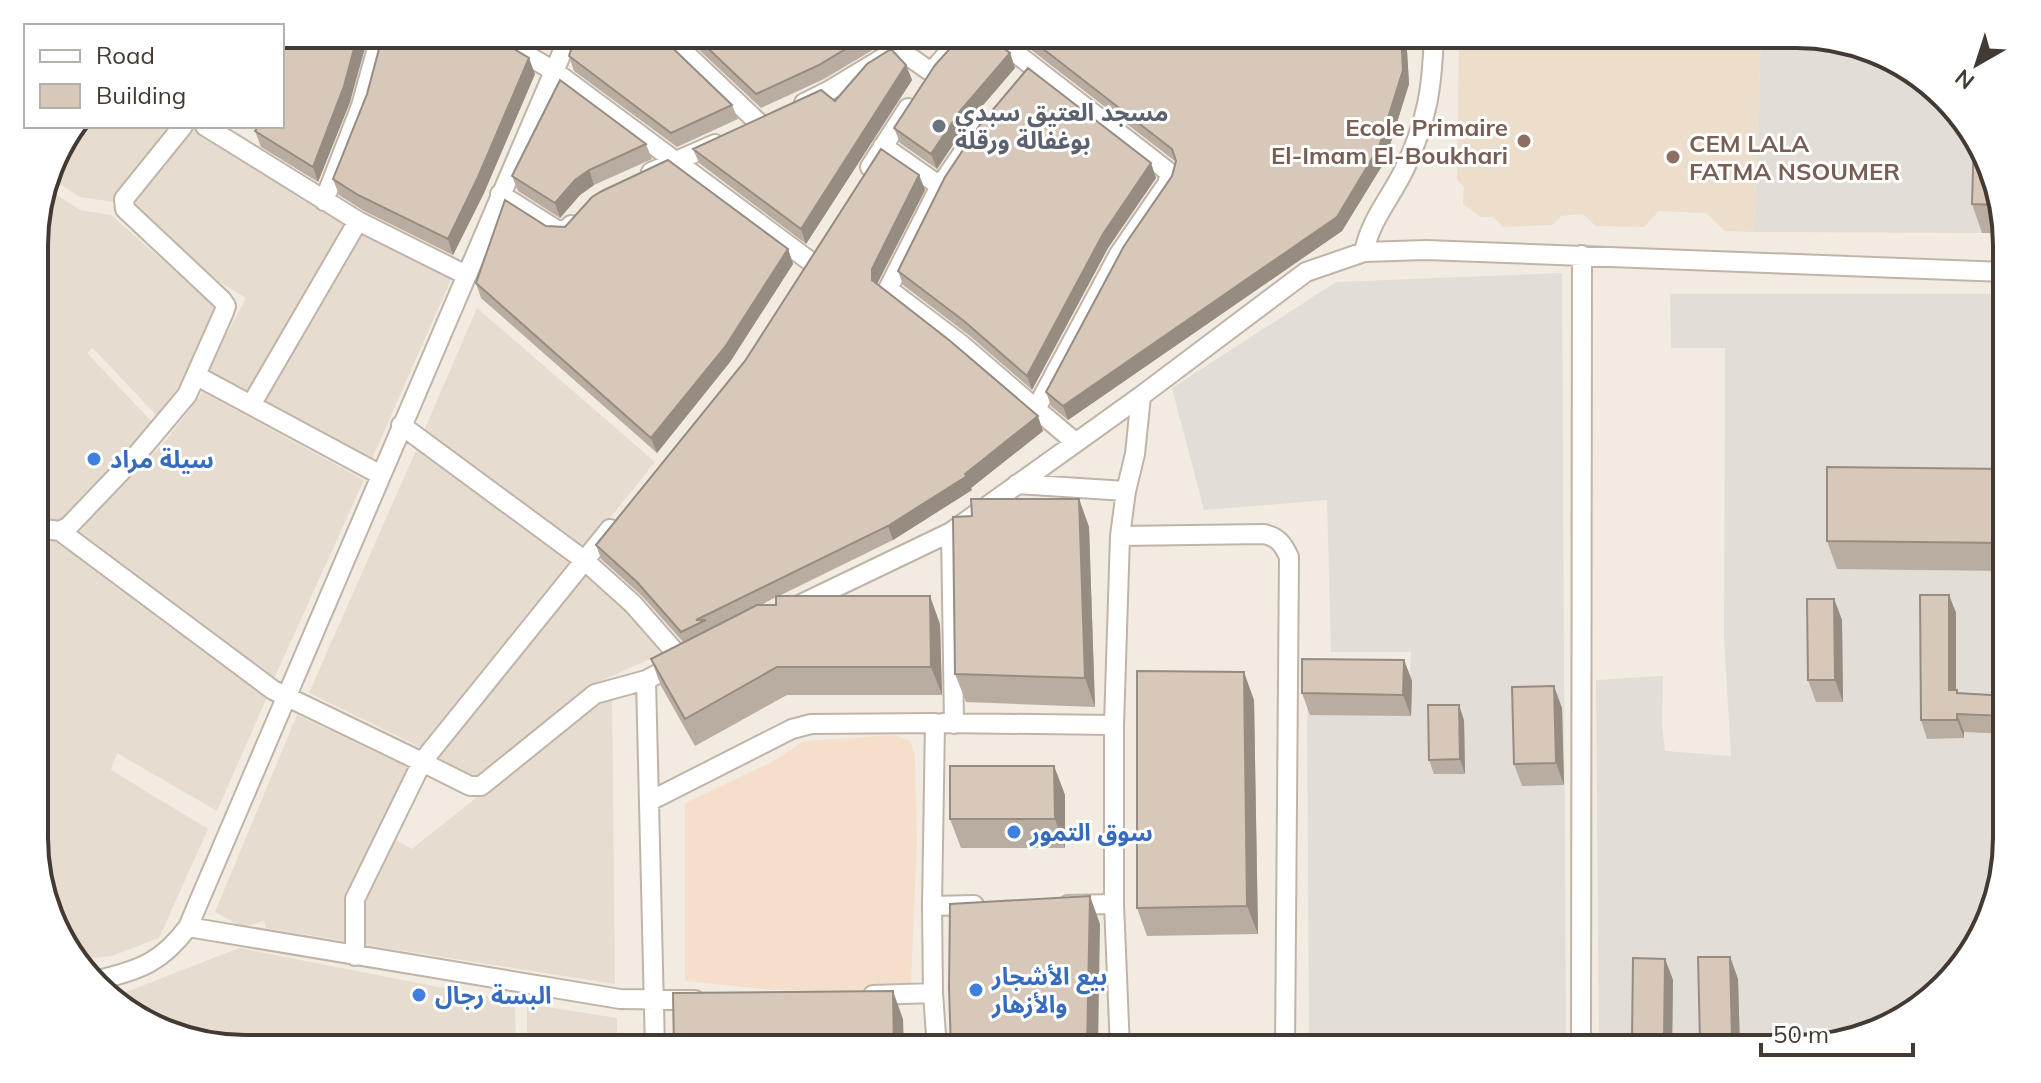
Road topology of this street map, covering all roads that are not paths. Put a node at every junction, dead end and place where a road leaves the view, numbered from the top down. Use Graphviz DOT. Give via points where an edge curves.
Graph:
graph roads {
  1 [pos="377,48"];
  2 [pos="515,48"];
  3 [pos="564,48"];
  4 [pos="680,48"];
  5 [pos="953,48"];
  6 [pos="1005,48"];
  7 [pos="1433,48"];
  8 [pos="898,49"];
  9 [pos="554,71"];
  10 [pos="923,85"];
  11 [pos="993,110"];
  12 [pos="760,124"];
  13 [pos="181,128"];
  14 [pos="208,128"];
  15 [pos="883,146"];
  16 [pos="676,162"];
  17 [pos="864,177"];
  18 [pos="635,179"];
  19 [pos="940,186"];
  20 [pos="500,194"];
  21 [pos="324,201"];
  22 [pos="581,212"];
  23 [pos="358,221"];
  24 [pos="1364,252"];
  25 [pos="1582,255"];
  26 [pos="811,262"];
  27 [pos="1993,272"];
  28 [pos="466,275"];
  29 [pos="197,376"];
  30 [pos="1141,396"];
  31 [pos="251,405"];
  32 [pos="1036,409"];
  33 [pos="401,425"];
  34 [pos="1075,442"];
  35 [pos="379,474"];
  36 [pos="1017,484"];
  37 [pos="1126,491"];
  38 [pos="625,511"];
  39 [pos="48,530"];
  40 [pos="60,531"];
  41 [pos="951,532"];
  42 [pos="1120,536"];
  43 [pos="584,560"];
  44 [pos="835,609"];
  45 [pos="646,680"];
  46 [pos="288,696"];
  47 [pos="944,724"];
  48 [pos="1114,725"];
  49 [pos="422,762"];
  50 [pos="650,801"];
  51 [pos="1114,904"];
  52 [pos="993,905"];
  53 [pos="1053,905"];
  54 [pos="932,906"];
  55 [pos="188,927"];
  56 [pos="355,956"];
  57 [pos="106,977"];
  58 [pos="933,993"];
  59 [pos="855,995"];
  60 [pos="715,999"];
  61 [pos="652,1001"];
  62 [pos="654,1035"];
  63 [pos="936,1035"];
  64 [pos="1119,1035"];
  65 [pos="1284,1035"];
  66 [pos="1581,1035"];
  1 -- 21 [label="street"];
  2 -- 9 [label="street"];
  3 -- 9 [label="street"];
  4 -- 12 [label="street"];
  5 -- 10 [label="street"];
  6 -- 32 [label="street" via="1028,72 1170,173 1119,254"];
  7 -- 24 [label="street" via="1424,121"];
  8 -- 10 [label="street"];
  8 -- 12 [label="street"];
  9 -- 16 [label="street"];
  9 -- 20 [label="street"];
  10 -- 15 [label="street"];
  11 -- 19 [label="street"];
  12 -- 16 [label="street"];
  13 -- 29 [label="street" via="123,205 226,306"];
  14 -- 21 [label="street"];
  15 -- 17 [label="street"];
  15 -- 19 [label="street"];
  16 -- 18 [label="street"];
  16 -- 26 [label="street"];
  19 -- 32 [label="street" via="889,291"];
  20 -- 22 [label="street" via="562,231"];
  20 -- 28 [label="street"];
  21 -- 23 [label="street"];
  23 -- 28 [label="street"];
  23 -- 31 [label="street"];
  24 -- 25 [label="street"];
  24 -- 30 [label="street" via="1306,272"];
  25 -- 27 [label="street"];
  25 -- 66 [label="street"];
  28 -- 33 [label="street"];
  29 -- 31 [label="street"];
  29 -- 40 [label="street" via="134,458"];
  30 -- 34 [label="street"];
  30 -- 37 [label="street"];
  31 -- 35 [label="street"];
  32 -- 34 [label="street"];
  33 -- 35 [label="street"];
  33 -- 43 [label="street"];
  34 -- 36 [label="street"];
  35 -- 46 [label="street"];
  36 -- 37 [label="street"];
  36 -- 41 [label="street"];
  37 -- 42 [label="street"];
  38 -- 43 [label="street"];
  39 -- 40 [label="street"];
  40 -- 46 [label="street" via="217,650"];
  41 -- 44 [label="street" via="785,612"];
  41 -- 47 [label="street"];
  42 -- 48 [label="street"];
  42 -- 65 [label="street" via="1264,534 1275,537 1289,557"];
  43 -- 45 [label="street" via="690,658"];
  43 -- 49 [label="street"];
  45 -- 49 [label="street" via="595,694 481,786 470,786"];
  45 -- 50 [label="street"];
  46 -- 49 [label="street"];
  46 -- 55 [label="street"];
  47 -- 48 [label="street"];
  47 -- 50 [label="street" via="811,724"];
  47 -- 54 [label="street"];
  48 -- 51 [label="street"];
  49 -- 56 [label="street" via="355,899"];
  50 -- 61 [label="street"];
  51 -- 53 [label="street"];
  51 -- 64 [label="street"];
  52 -- 54 [label="street"];
  54 -- 58 [label="street"];
  55 -- 56 [label="street"];
  55 -- 57 [label="street" via="173,947 148,965"];
  56 -- 61 [label="street"];
  58 -- 59 [label="street"];
  58 -- 63 [label="street"];
  60 -- 61 [label="street"];
  61 -- 62 [label="street"];
}
